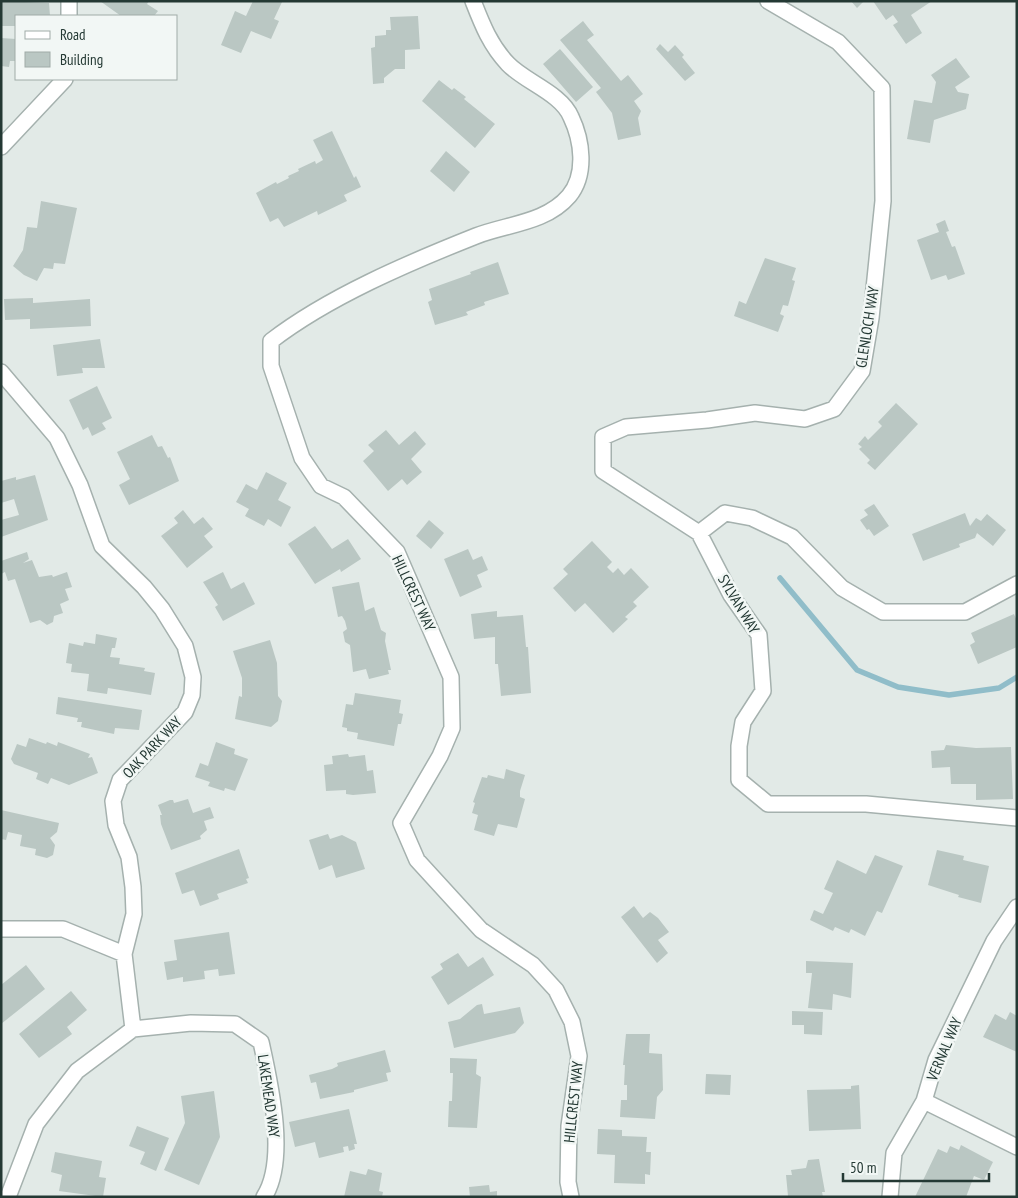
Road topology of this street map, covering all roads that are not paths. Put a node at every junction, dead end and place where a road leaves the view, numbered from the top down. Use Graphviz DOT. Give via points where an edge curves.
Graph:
graph roads {
  1 [pos="69,1"];
  2 [pos="473,1"];
  3 [pos="768,1"];
  4 [pos="69,15"];
  5 [pos="64,80"];
  6 [pos="1,147"];
  7 [pos="1,372"];
  8 [pos="699,533"];
  9 [pos="1017,584"];
  10 [pos="1017,818"];
  11 [pos="1017,907"];
  12 [pos="1,929"];
  13 [pos="124,954"];
  14 [pos="133,1030"];
  15 [pos="924,1101"];
  16 [pos="1017,1147"];
  17 [pos="8,1197"];
  18 [pos="264,1197"];
  19 [pos="571,1197"];
  20 [pos="890,1197"];
  1 -- 4 [label="street"];
  2 -- 19 [label="street, HILLCREST WAY" via="488,39 509,65 552,96 570,114 580,140 581,168 570,195 554,209 469,239 362,286 294,323 271,341 271,366 302,458 321,486 344,497 397,552 451,677 452,728 402,823 417,860 480,930 533,965 556,990 572,1022 579,1056 569,1126 568,1182"];
  3 -- 8 [label="street, GLENLOCH WAY" via="838,42 882,88 883,201 871,318 862,371 834,409 805,419 755,413 626,427 603,437 603,470"];
  5 -- 6 [label="street"];
  7 -- 13 [label="street, OAK PARK WAY" via="57,438 80,485 102,546 162,609 185,646 192,677 192,694 185,712 120,780 113,801 116,825 129,857 133,888 134,914"];
  8 -- 9 [label="street" via="725,513 752,518 792,537 842,588 883,612 965,612"];
  8 -- 10 [label="street, SYLVAN WAY" via="731,595 759,635 764,690 743,722 738,780 768,804 866,804"];
  11 -- 15 [label="street, VERNAL WAY" via="994,941 936,1060"];
  12 -- 13 [label="street" via="63,929"];
  13 -- 14 [label="street, OAK PARK WAY"];
  14 -- 17 [label="street, LAKEMEAD WAY" via="77,1071 36,1124"];
  14 -- 18 [label="street, LAKEMEAD WAY" via="191,1023 235,1024 261,1042 270,1089 276,1156"];
  15 -- 16 [label="street"];
  15 -- 20 [label="street, VERNAL WAY" via="894,1153"];
}
